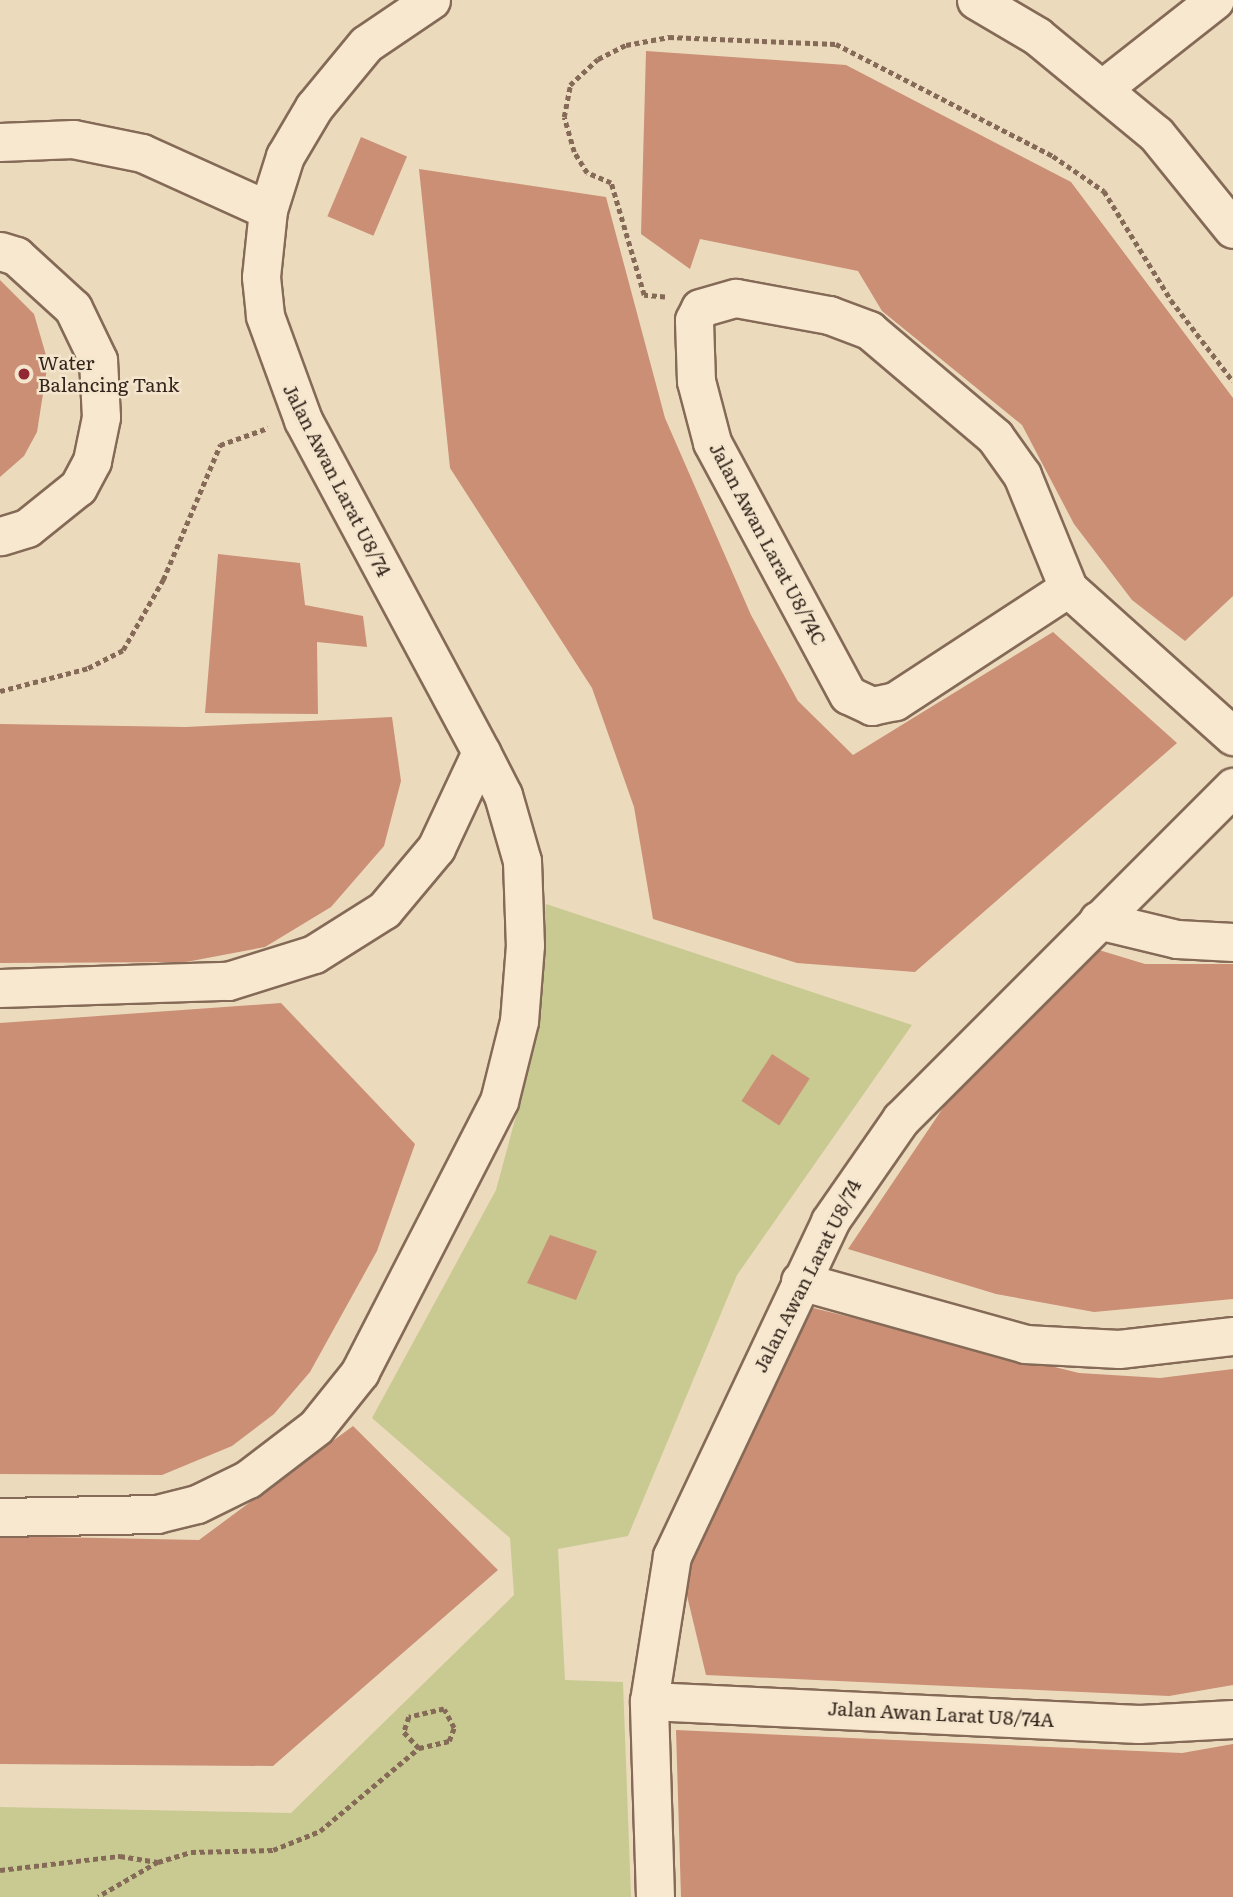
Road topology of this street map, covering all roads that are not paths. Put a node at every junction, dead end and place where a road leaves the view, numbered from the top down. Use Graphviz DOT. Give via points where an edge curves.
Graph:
graph roads {
  1 [pos="976,0"];
  2 [pos="1215,0"];
  3 [pos="419,1"];
  4 [pos="1103,88"];
  5 [pos="0,142"];
  6 [pos="268,210"];
  7 [pos="1233,229"];
  8 [pos="0,251"];
  9 [pos="0,536"];
  10 [pos="1068,588"];
  11 [pos="1233,736"];
  12 [pos="481,752"];
  13 [pos="1233,787"];
  14 [pos="1098,920"];
  15 [pos="1233,942"];
  16 [pos="0,988"];
  17 [pos="800,1281"];
  18 [pos="1233,1336"];
  19 [pos="0,1517"];
  20 [pos="649,1700"];
  21 [pos="1233,1719"];
  22 [pos="655,1897"];
  1 -- 4 [label="street"];
  2 -- 4 [label="street"];
  3 -- 6 [label="street, Jalan Awan Larat U8/74" via="366,44 314,107 285,156"];
  4 -- 7 [label="street" via="1156,134"];
  5 -- 6 [label="street" via="73,139 142,153"];
  6 -- 12 [label="street, Jalan Awan Larat U8/74" via="261,277 265,316 303,420"];
  8 -- 9 [label="street" via="16,256 74,308 98,360 101,417 92,461 78,488 27,528"];
  10 -- 10 [label="street, Jalan Awan Larat U8/74C" via="1023,475 995,437 869,330 829,315 736,298 700,308 694,320 696,381 712,442 848,695 872,706 895,701"];
  10 -- 11 [label="street"];
  12 -- 16 [label="street" via="436,848 384,910 314,954 228,981"];
  12 -- 19 [label="street, Jalan Awan Larat U8/74" via="502,795 522,861 525,945 519,1021 499,1101 360,1372 316,1427 248,1479 197,1504 157,1514"];
  13 -- 14 [label="street, Jalan Awan Larat U8/74"];
  14 -- 15 [label="street" via="1177,939"];
  14 -- 17 [label="street, Jalan Awan Larat U8/74" via="901,1119 850,1186"];
  17 -- 18 [label="street" via="1026,1344 1119,1349"];
  17 -- 20 [label="street, Jalan Awan Larat U8/74" via="673,1556"];
  20 -- 21 [label="street, Jalan Awan Larat U8/74A" via="1138,1724"];
  20 -- 22 [label="street, Jalan Awan Larat U8/74"];
}
